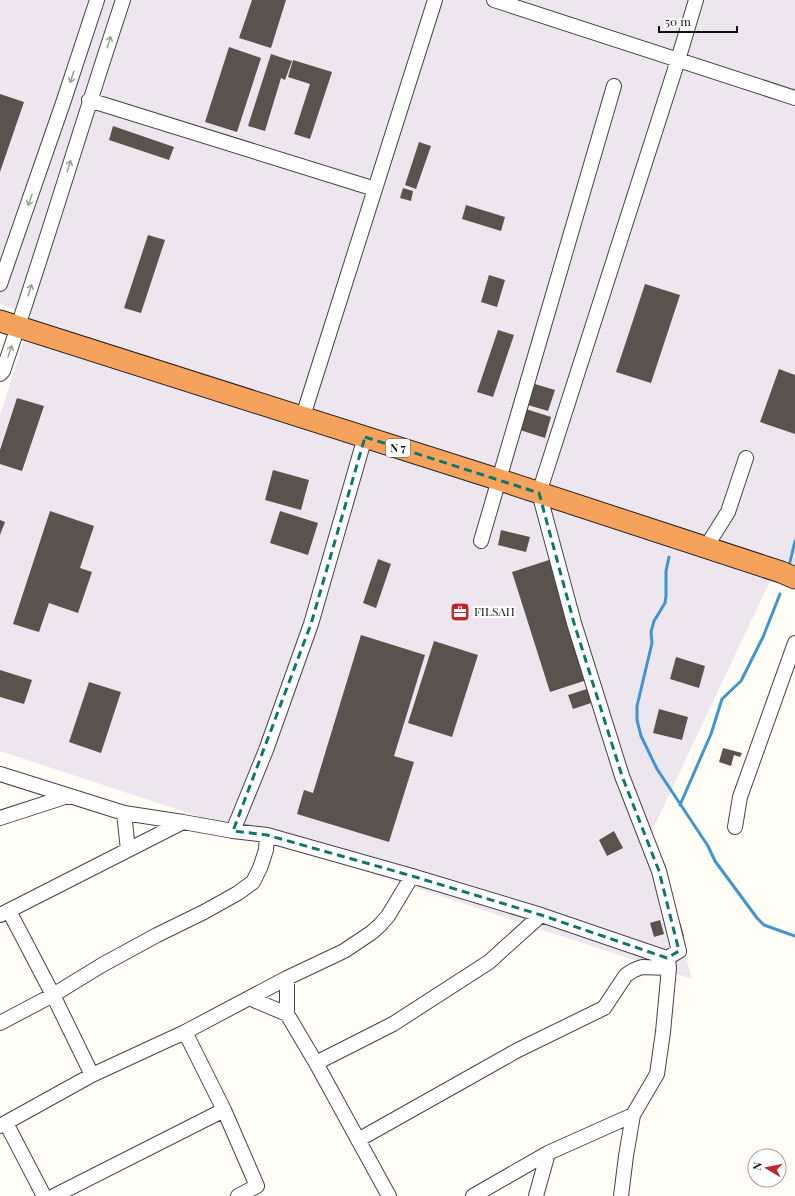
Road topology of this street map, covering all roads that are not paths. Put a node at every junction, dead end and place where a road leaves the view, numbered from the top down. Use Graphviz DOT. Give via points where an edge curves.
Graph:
graph roads {
  1 [pos="97,0"];
  2 [pos="123,0"];
  3 [pos="435,0"];
  4 [pos="494,0"];
  5 [pos="696,0"];
  6 [pos="678,60"];
  7 [pos="614,86"];
  8 [pos="795,98"];
  9 [pos="89,100"];
  10 [pos="375,189"];
  11 [pos="0,284"];
  12 [pos="9,324"];
  13 [pos="0,374"];
  14 [pos="303,416"];
  15 [pos="365,437"];
  16 [pos="746,458"];
  17 [pos="500,480"];
  18 [pos="539,493"];
  19 [pos="481,541"];
  20 [pos="706,547"];
  21 [pos="795,578"];
  22 [pos="795,643"];
  23 [pos="0,774"];
  24 [pos="68,796"];
  25 [pos="124,813"];
  26 [pos="0,818"];
  27 [pos="183,822"];
  28 [pos="735,827"];
  29 [pos="233,831"];
  30 [pos="267,834"];
  31 [pos="128,850"];
  32 [pos="412,876"];
  33 [pos="5,913"];
  34 [pos="541,914"];
  35 [pos="668,963"];
  36 [pos="287,978"];
  37 [pos="53,995"];
  38 [pos="249,998"];
  39 [pos="287,1014"];
  40 [pos="0,1023"];
  41 [pos="185,1032"];
  42 [pos="316,1063"];
  43 [pos="92,1074"];
  44 [pos="224,1110"];
  45 [pos="633,1115"];
  46 [pos="3,1125"];
  47 [pos="358,1140"];
  48 [pos="548,1153"];
  49 [pos="44,1196"];
  50 [pos="54,1196"];
  51 [pos="238,1196"];
  52 [pos="388,1196"];
  53 [pos="473,1196"];
  54 [pos="536,1196"];
  55 [pos="621,1196"];
  1 -- 11 [label="street, one-way"];
  9 -- 2 [label="street, one-way"];
  3 -- 10 [label="street"];
  4 -- 6 [label="street"];
  5 -- 6 [label="street"];
  6 -- 8 [label="street"];
  6 -- 18 [label="street"];
  7 -- 17 [label="street"];
  9 -- 10 [label="street"];
  12 -- 9 [label="street, one-way" via="55,212"];
  10 -- 14 [label="street"];
  13 -- 12 [label="street, one-way" via="3,371"];
  12 -- 14 [label="highway, N 7"];
  14 -- 15 [label="highway, N 7"];
  15 -- 17 [label="highway, N 7"];
  15 -- 29 [label="street" via="311,624 266,750"];
  16 -- 20 [label="street" via="728,512"];
  17 -- 18 [label="highway, N 7"];
  17 -- 19 [label="street"];
  18 -- 20 [label="highway, N 7"];
  18 -- 35 [label="street" via="574,624 622,776 659,871 679,951"];
  20 -- 21 [label="highway, N 7"];
  22 -- 28 [label="street" via="740,797"];
  23 -- 24 [label="street"];
  24 -- 25 [label="street"];
  24 -- 26 [label="street"];
  25 -- 27 [label="street"];
  25 -- 31 [label="street"];
  27 -- 29 [label="street"];
  27 -- 31 [label="street"];
  29 -- 30 [label="street"];
  30 -- 32 [label="street"];
  30 -- 37 [label="street" via="266,850 253,882 238,893 102,965"];
  31 -- 33 [label="street"];
  32 -- 34 [label="street"];
  32 -- 36 [label="street" via="388,916 371,933 344,950"];
  33 -- 37 [label="street"];
  34 -- 35 [label="street"];
  34 -- 42 [label="street" via="488,962 393,1024"];
  35 -- 45 [label="street" via="657,1074"];
  35 -- 47 [label="street" via="634,970 626,975 604,1008 518,1050"];
  36 -- 38 [label="street"];
  36 -- 39 [label="street"];
  37 -- 40 [label="street"];
  37 -- 43 [label="street"];
  38 -- 39 [label="street"];
  38 -- 41 [label="street"];
  39 -- 42 [label="street"];
  41 -- 43 [label="street"];
  41 -- 44 [label="street"];
  42 -- 47 [label="street"];
  43 -- 46 [label="street"];
  44 -- 50 [label="street"];
  44 -- 51 [label="street" via="257,1186"];
  45 -- 48 [label="street"];
  45 -- 55 [label="street"];
  46 -- 49 [label="street"];
  47 -- 52 [label="street"];
  48 -- 53 [label="street"];
  48 -- 54 [label="street"];
}
